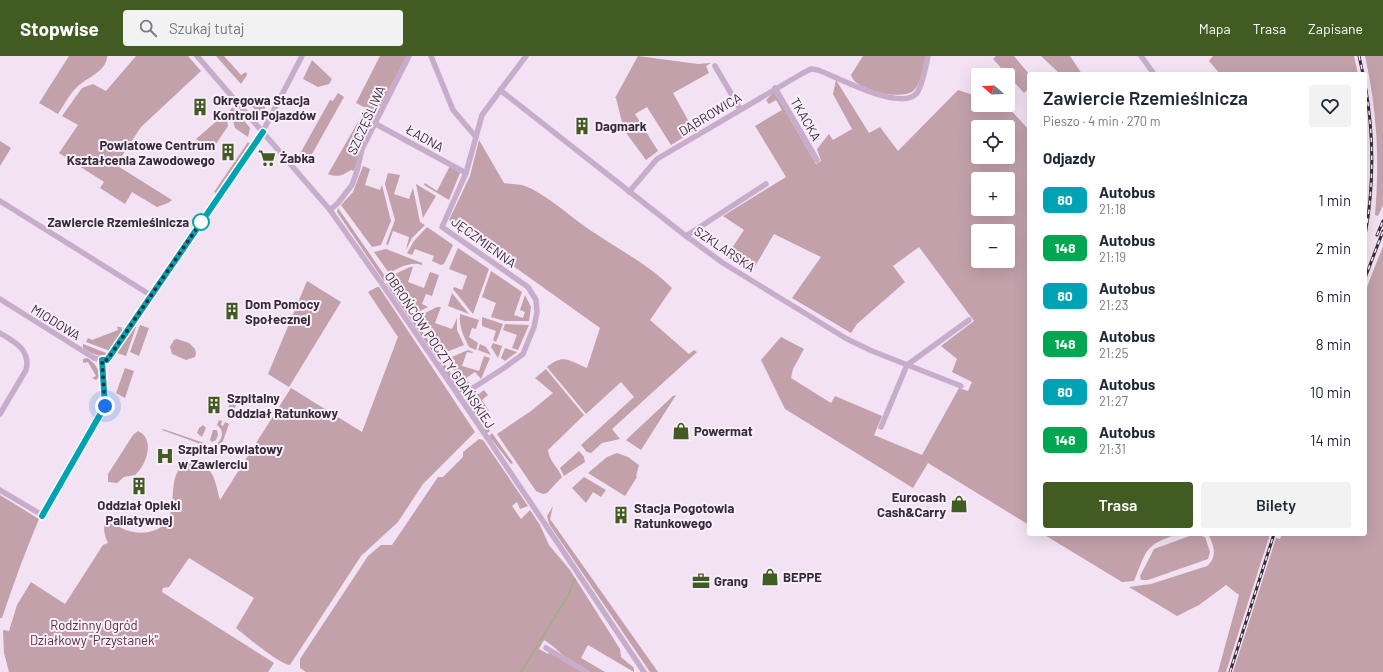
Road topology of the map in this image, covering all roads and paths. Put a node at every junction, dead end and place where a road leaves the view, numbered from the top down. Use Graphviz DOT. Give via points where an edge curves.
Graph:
graph roads {
  1 [pos="197,56"];
  2 [pos="302,56"];
  3 [pos="409,56"];
  4 [pos="431,56"];
  5 [pos="526,56"];
  6 [pos="928,56"];
  7 [pos="1141,56"];
  8 [pos="715,66"];
  9 [pos="1153,72"];
  10 [pos="776,88"];
  11 [pos="500,90"];
  12 [pos="740,109"];
  13 [pos="374,123"];
  14 [pos="263,132"];
  15 [pos="476,137"];
  16 [pos="817,160"];
  17 [pos="466,173"];
  18 [pos="766,184"];
  19 [pos="629,192"];
  20 [pos="0,201"];
  21 [pos="330,210"];
  22 [pos="686,236"];
  23 [pos="152,296"];
  24 [pos="0,299"];
  25 [pos="969,320"];
  26 [pos="0,333"];
  27 [pos="102,360"];
  28 [pos="908,365"];
  29 [pos="961,386"];
  30 [pos="459,397"];
  31 [pos="0,414"];
  32 [pos="880,427"];
  33 [pos="0,490"];
  34 [pos="546,648"];
  35 [pos="587,672"];
  36 [pos="644,672"];
  1 -- 14 [label="street, OBROŃCÓW POCZTY GDAŃSKIEJ"];
  2 -- 14 [label="street"];
  3 -- 13 [label="street, SZCZĘŚLIWA"];
  4 -- 15 [label="street" via="453,110"];
  5 -- 11 [label="street, JĘCZMIENNA"];
  6 -- 10 [label="street, DĄBROWICA" via="918,92 913,96 883,96 816,70 803,73"];
  7 -- 9 [label="street"];
  8 -- 12 [label="street"];
  10 -- 12 [label="street, DĄBROWICA"];
  10 -- 16 [label="street, TKACKA"];
  11 -- 15 [label="street, JĘCZMIENNA" via="482,115"];
  11 -- 19 [label="street, SZKLARSKA"];
  12 -- 19 [label="street, DĄBROWICA" via="657,159"];
  13 -- 17 [label="street, ŁADNA"];
  13 -- 21 [label="street, SZCZĘŚLIWA" via="362,149 352,185"];
  14 -- 21 [label="street, OBROŃCÓW POCZTY GDAŃSKIEJ"];
  14 -- 23 [label="street"];
  15 -- 17 [label="street, JĘCZMIENNA"];
  17 -- 30 [label="street, JĘCZMIENNA" via="442,226 528,287 536,300 537,312 523,354"];
  18 -- 22 [label="street"];
  19 -- 22 [label="street, SZKLARSKA"];
  20 -- 23 [label="street"];
  21 -- 30 [label="street, OBROŃCÓW POCZTY GDAŃSKIEJ"];
  22 -- 28 [label="street, SZKLARSKA" via="723,263 841,335"];
  23 -- 27 [label="street" via="107,360"];
  24 -- 27 [label="street, MIODOWA" via="89,355"];
  25 -- 28 [label="street"];
  26 -- 31 [label="street" via="19,345 25,352 27,362 26,370"];
  27 -- 33 [label="street" via="105,406 42,516"];
  28 -- 29 [label="street, SZKLARSKA"];
  28 -- 32 [label="street"];
  30 -- 36 [label="street, OBROŃCÓW POCZTY GDAŃSKIEJ"];
  34 -- 35 [label="street"];
}
